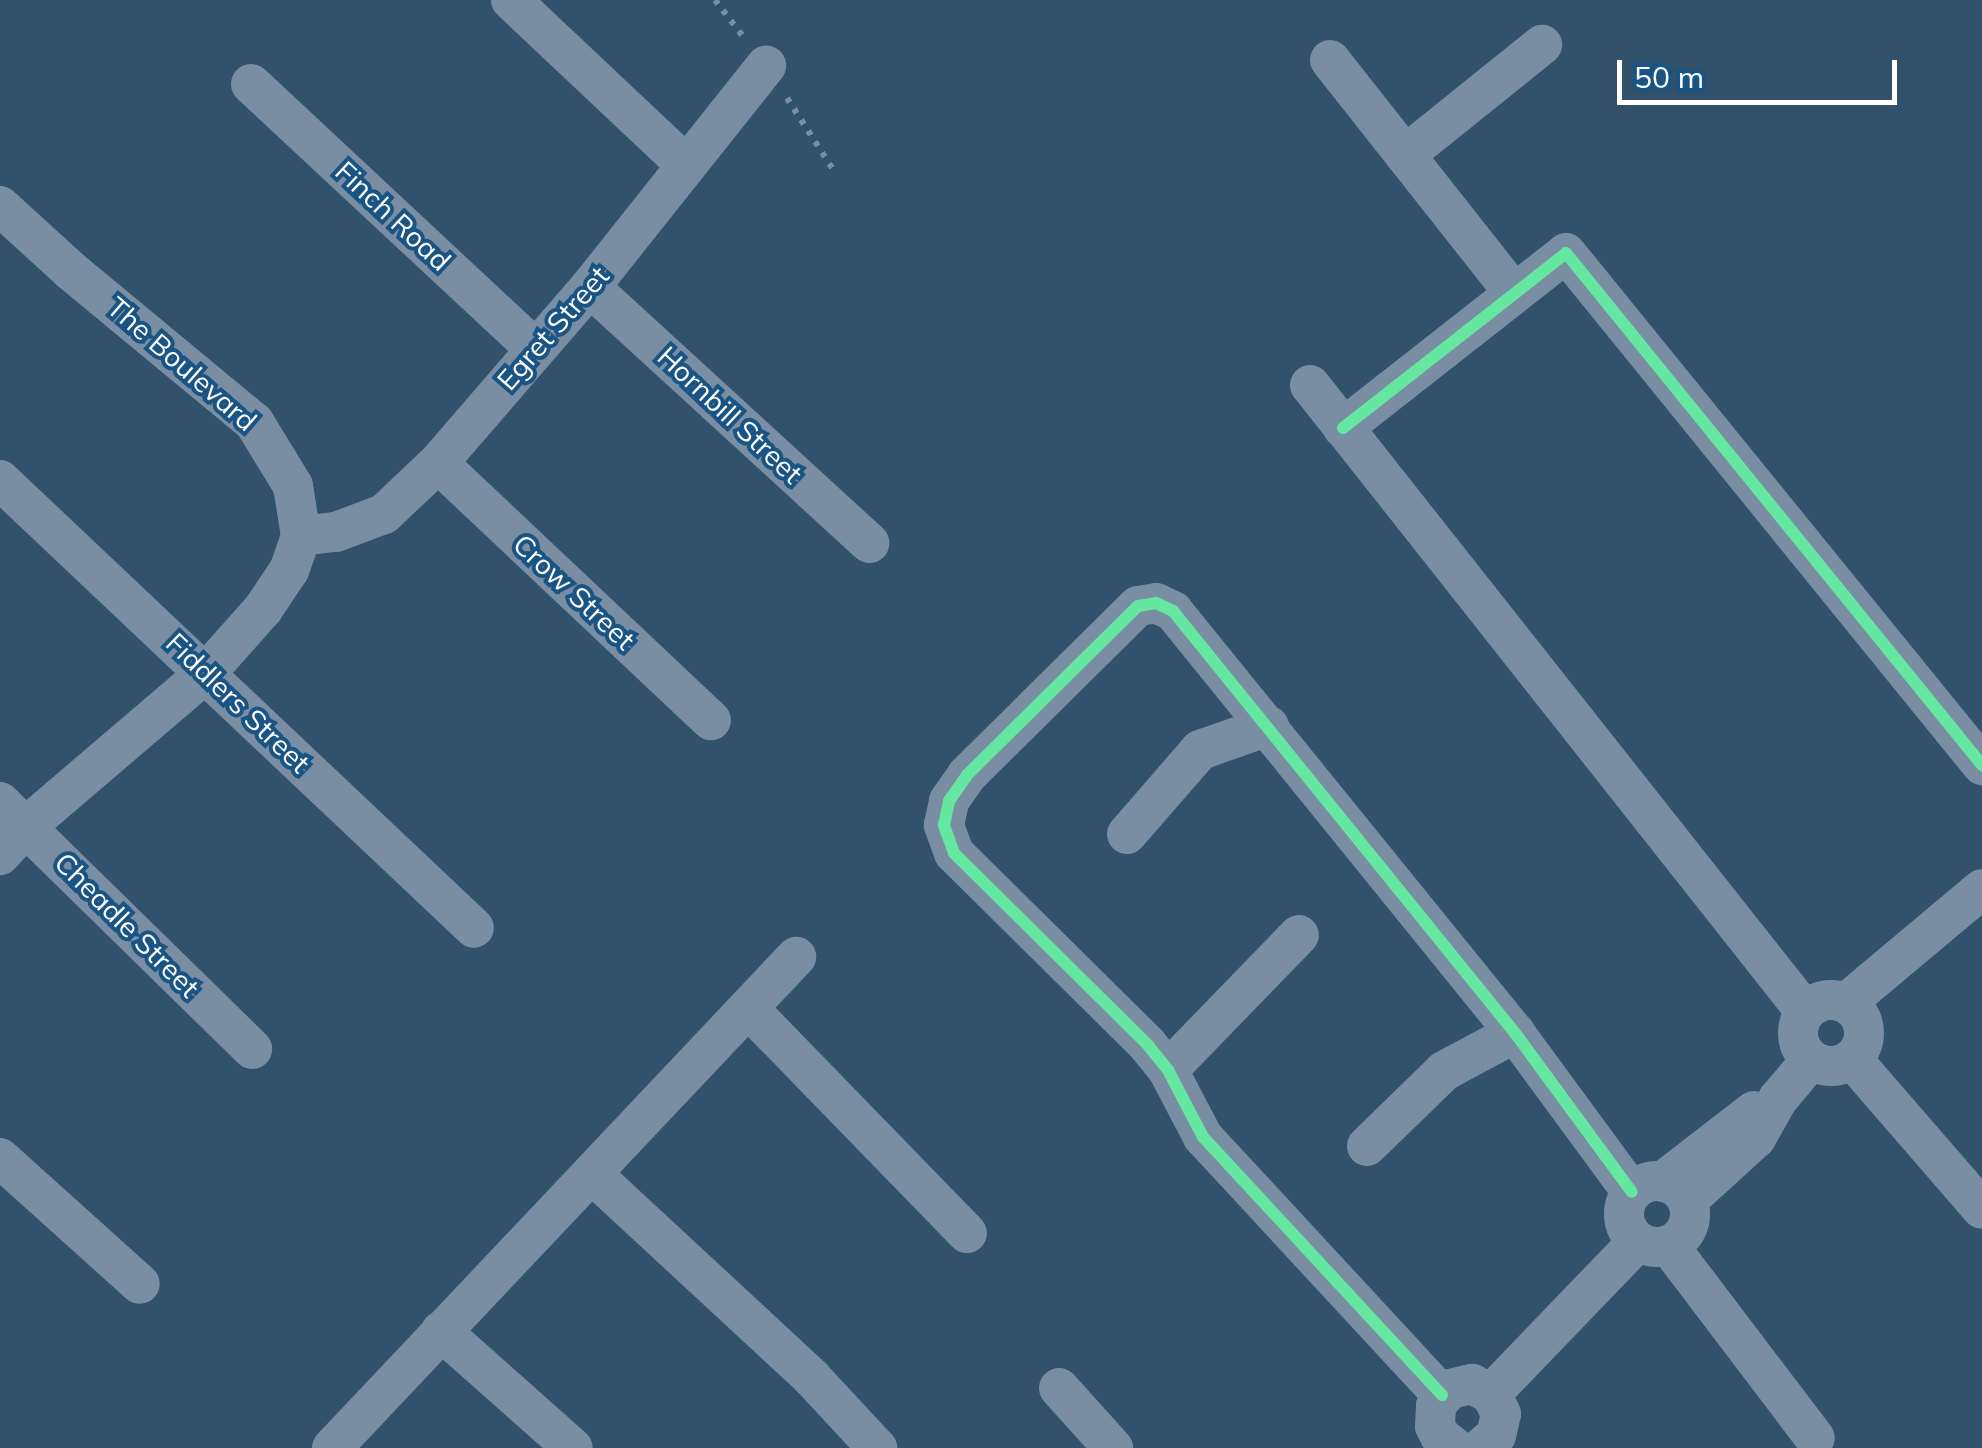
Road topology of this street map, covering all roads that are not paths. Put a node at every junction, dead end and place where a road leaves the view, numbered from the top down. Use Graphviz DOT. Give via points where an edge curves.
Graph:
graph roads {
  1 [pos="511,0"];
  2 [pos="1542,45"];
  3 [pos="1330,60"];
  4 [pos="766,66"];
  5 [pos="251,84"];
  6 [pos="1405,155"];
  7 [pos="685,164"];
  8 [pos="0,206"];
  9 [pos="590,287"];
  10 [pos="1514,293"];
  11 [pos="534,348"];
  12 [pos="1310,385"];
  13 [pos="1344,428"];
  14 [pos="438,464"];
  15 [pos="0,480"];
  16 [pos="301,536"];
  17 [pos="869,543"];
  18 [pos="207,672"];
  19 [pos="711,720"];
  20 [pos="1269,726"];
  21 [pos="1982,764"];
  22 [pos="9,827"];
  23 [pos="1127,834"];
  24 [pos="1982,889"];
  25 [pos="474,928"];
  26 [pos="1300,935"];
  27 [pos="796,958"];
  28 [pos="1846,1003"];
  29 [pos="748,1008"];
  30 [pos="1806,1011"];
  31 [pos="1515,1032"];
  32 [pos="252,1050"];
  33 [pos="1852,1059"];
  34 [pos="1811,1060"];
  35 [pos="1168,1070"];
  36 [pos="1367,1146"];
  37 [pos="0,1158"];
  38 [pos="592,1174"];
  39 [pos="1661,1191"];
  40 [pos="1982,1210"];
  41 [pos="967,1233"];
  42 [pos="1653,1243"];
  43 [pos="140,1284"];
  44 [pos="441,1331"];
  45 [pos="1059,1388"];
  46 [pos="1492,1394"];
  47 [pos="1437,1429"];
  48 [pos="1815,1438"];
  49 [pos="1494,1444"];
  50 [pos="332,1448"];
  51 [pos="573,1448"];
  52 [pos="877,1448"];
  53 [pos="1113,1448"];
  1 -- 7 [label="street"];
  2 -- 6 [label="street"];
  3 -- 6 [label="street"];
  4 -- 7 [label="street, Egret Street"];
  5 -- 11 [label="street, Finch Road"];
  6 -- 10 [label="street"];
  7 -- 9 [label="street, Egret Street"];
  8 -- 16 [label="street, The Boulevard" via="254,422 293,486"];
  9 -- 11 [label="street, Egret Street"];
  9 -- 17 [label="street, Hornbill Street"];
  10 -- 13 [label="street"];
  10 -- 21 [label="street" via="1566,253"];
  11 -- 14 [label="street, Egret Street"];
  12 -- 13 [label="street"];
  13 -- 30 [label="street"];
  14 -- 16 [label="street, Egret Street" via="376,519"];
  14 -- 19 [label="street, Crow Street"];
  15 -- 18 [label="street, Fiddlers Street"];
  16 -- 18 [label="street" via="278,587"];
  18 -- 22 [label="street"];
  18 -- 25 [label="street, Fiddlers Street"];
  20 -- 23 [label="street" via="1200,750"];
  20 -- 31 [label="street"];
  20 -- 35 [label="street" via="1173,611 1156,603 1138,606 949,801 944,825 954,852"];
  22 -- 32 [label="street, Cheadle Street"];
  24 -- 28 [label="street"];
  26 -- 35 [label="street"];
  27 -- 29 [label="street"];
  28 -- 30 [label="street" via="1824,1000"];
  28 -- 33 [label="street" via="1864,1030"];
  29 -- 38 [label="street"];
  29 -- 41 [label="street"];
  30 -- 34 [label="street" via="1798,1032"];
  31 -- 36 [label="street" via="1444,1071"];
  31 -- 39 [label="street"];
  33 -- 34 [label="street" via="1832,1067"];
  33 -- 40 [label="street"];
  34 -- 39 [label="street" via="1778,1099 1738,1120"];
  35 -- 47 [label="street" via="1203,1137"];
  37 -- 43 [label="street"];
  38 -- 44 [label="street"];
  38 -- 52 [label="street" via="812,1378"];
  39 -- 42 [label="street" via="1690,1222 1679,1240"];
  39 -- 42 [label="street" via="1626,1202 1625,1224"];
  42 -- 46 [label="street"];
  42 -- 48 [label="street"];
  44 -- 50 [label="street"];
  44 -- 51 [label="street"];
  45 -- 53 [label="street"];
  46 -- 47 [label="street" via="1461,1384"];
  46 -- 49 [label="street" via="1501,1414"];
}
